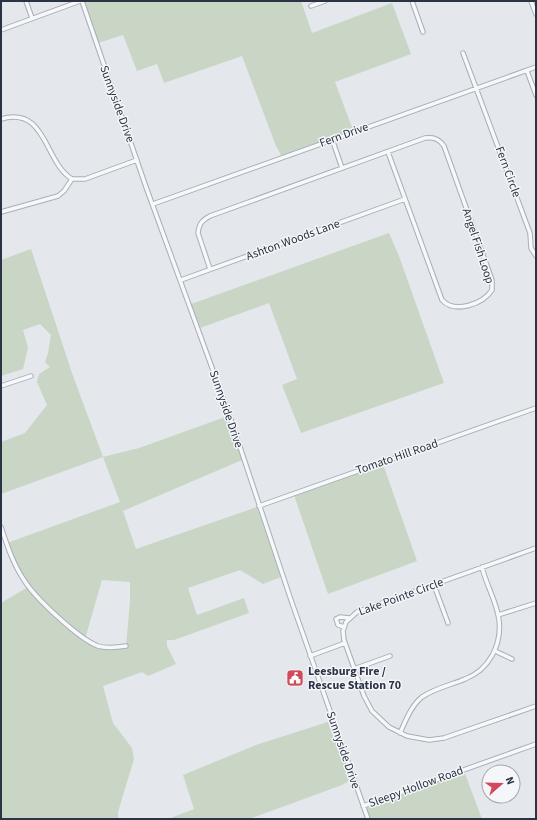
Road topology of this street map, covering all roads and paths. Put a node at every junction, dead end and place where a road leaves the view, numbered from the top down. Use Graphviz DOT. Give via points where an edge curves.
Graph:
graph roads {
  1 [pos="26,1"];
  2 [pos="81,1"];
  3 [pos="325,1"];
  4 [pos="412,1"];
  5 [pos="531,1"];
  6 [pos="312,6"];
  7 [pos="536,14"];
  8 [pos="32,18"];
  9 [pos="1,30"];
  10 [pos="423,32"];
  11 [pos="463,53"];
  12 [pos="536,67"];
  13 [pos="527,71"];
  14 [pos="477,88"];
  15 [pos="536,95"];
  16 [pos="1,119"];
  17 [pos="332,139"];
  18 [pos="388,152"];
  19 [pos="137,160"];
  20 [pos="342,168"];
  21 [pos="72,179"];
  22 [pos="405,199"];
  23 [pos="153,204"];
  24 [pos="1,212"];
  25 [pos="536,256"];
  26 [pos="210,269"];
  27 [pos="181,280"];
  28 [pos="31,376"];
  29 [pos="1,386"];
  30 [pos="536,408"];
  31 [pos="259,506"];
  32 [pos="1,527"];
  33 [pos="536,548"];
  34 [pos="482,567"];
  35 [pos="434,584"];
  36 [pos="536,603"];
  37 [pos="498,615"];
  38 [pos="349,618"];
  39 [pos="448,623"];
  40 [pos="344,627"];
  41 [pos="345,643"];
  42 [pos="126,646"];
  43 [pos="495,651"];
  44 [pos="310,656"];
  45 [pos="390,656"];
  46 [pos="512,659"];
  47 [pos="354,669"];
  48 [pos="536,706"];
  49 [pos="400,733"];
  50 [pos="536,744"];
  51 [pos="363,806"];
  52 [pos="368,819"];
  1 -- 8 [label="street"];
  2 -- 8 [label="street, Sunnyside Drive"];
  2 -- 19 [label="street, Sunnyside Drive"];
  3 -- 6 [label="street"];
  4 -- 10 [label="street"];
  5 -- 7 [label="street"];
  8 -- 9 [label="street, Sunnyside Drive"];
  11 -- 14 [label="street, Fern Circle"];
  12 -- 13 [label="street, Fern Drive"];
  13 -- 14 [label="street, Fern Drive"];
  13 -- 15 [label="street"];
  14 -- 17 [label="street, Fern Drive"];
  14 -- 25 [label="street, Fern Circle" via="530,233 531,248"];
  16 -- 21 [label="street" via="16,117 31,122 63,171"];
  17 -- 20 [label="street"];
  17 -- 23 [label="street, Fern Drive"];
  18 -- 20 [label="street, Angel Fish Loop"];
  18 -- 22 [label="street, Angel Fish Loop"];
  18 -- 22 [label="street, Angel Fish Loop" via="430,138 436,139 444,146 492,280 492,290 488,296 459,308 449,306 442,300"];
  19 -- 21 [label="street" via="85,179"];
  19 -- 23 [label="street, Sunnyside Drive"];
  20 -- 26 [label="street, Angel Fish Loop" via="204,218 198,227 198,233"];
  21 -- 24 [label="street" via="58,196"];
  22 -- 26 [label="street, Ashton Woods Lane"];
  23 -- 27 [label="street, Sunnyside Drive"];
  26 -- 27 [label="street, Ashton Woods Lane"];
  27 -- 31 [label="street, Sunnyside Drive"];
  28 -- 29 [label="street"];
  30 -- 31 [label="street, Tomato Hill Road"];
  31 -- 44 [label="street, Sunnyside Drive"];
  32 -- 42 [label="street" via="16,567 37,597 92,643 110,648"];
  33 -- 34 [label="street, Lake Pointe Circle"];
  34 -- 35 [label="street, Lake Pointe Circle"];
  34 -- 37 [label="street"];
  35 -- 38 [label="street, Lake Pointe Circle" via="357,612"];
  35 -- 39 [label="street"];
  36 -- 37 [label="street"];
  37 -- 43 [label="street" via="499,631"];
  38 -- 40 [label="street, Lake Pointe Circle"];
  38 -- 40 [label="street" via="340,616 336,619 338,625"];
  40 -- 41 [label="street"];
  41 -- 44 [label="street"];
  41 -- 47 [label="street"];
  43 -- 46 [label="street"];
  43 -- 49 [label="street" via="487,663 472,676 432,691 422,698 410,710"];
  44 -- 51 [label="street, Sunnyside Drive"];
  45 -- 47 [label="street"];
  47 -- 49 [label="street" via="372,711 382,722"];
  48 -- 49 [label="street" via="444,738 420,739"];
  50 -- 51 [label="street, Sleepy Hollow Road"];
  51 -- 52 [label="street, Sunnyside Drive"];
}
